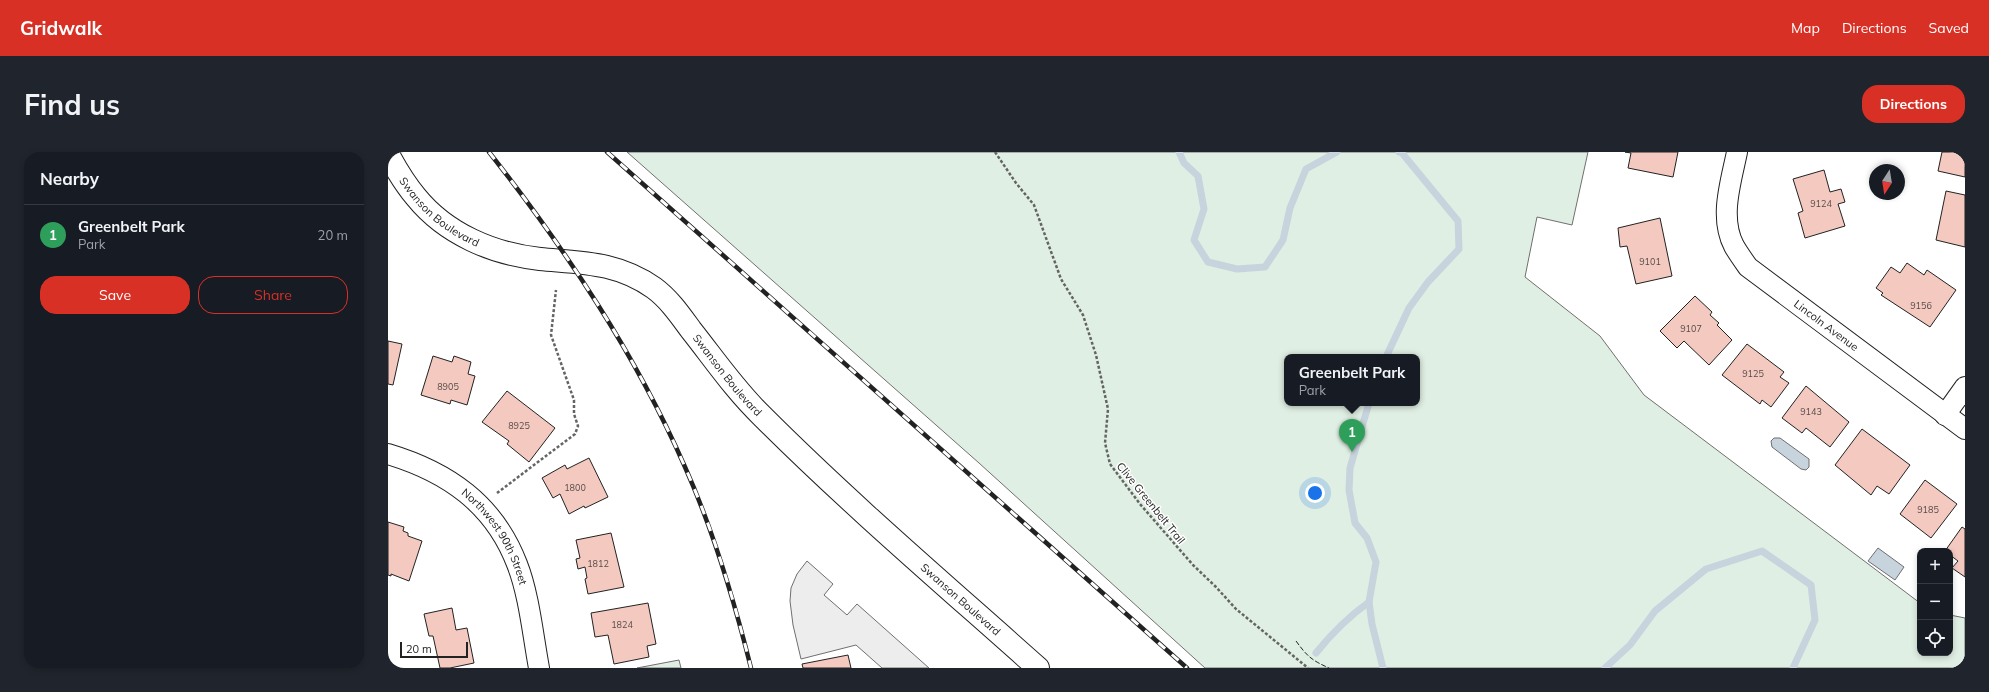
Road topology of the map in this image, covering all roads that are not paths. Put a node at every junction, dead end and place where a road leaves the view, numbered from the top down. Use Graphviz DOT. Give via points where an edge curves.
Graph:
graph roads {
  1 [pos="1737,152"];
  2 [pos="388,154"];
  3 [pos="1965,388"];
  4 [pos="1945,415"];
  5 [pos="1965,429"];
  6 [pos="388,454"];
  7 [pos="539,668"];
  8 [pos="1038,668"];
  1 -- 4 [label="street, Lincoln Avenue" via="1727,197 1727,220 1733,245 1748,267"];
  2 -- 8 [label="street, Swanson Boulevard" via="417,199 444,222 475,242 516,256 593,263 635,276 656,290 678,313 760,415"];
  3 -- 4 [label="street"];
  4 -- 5 [label="street, Lincoln Avenue"];
  6 -- 7 [label="street, Northwest 90th Street" via="416,462 442,475 466,492 482,508 504,538 518,564"];
}
